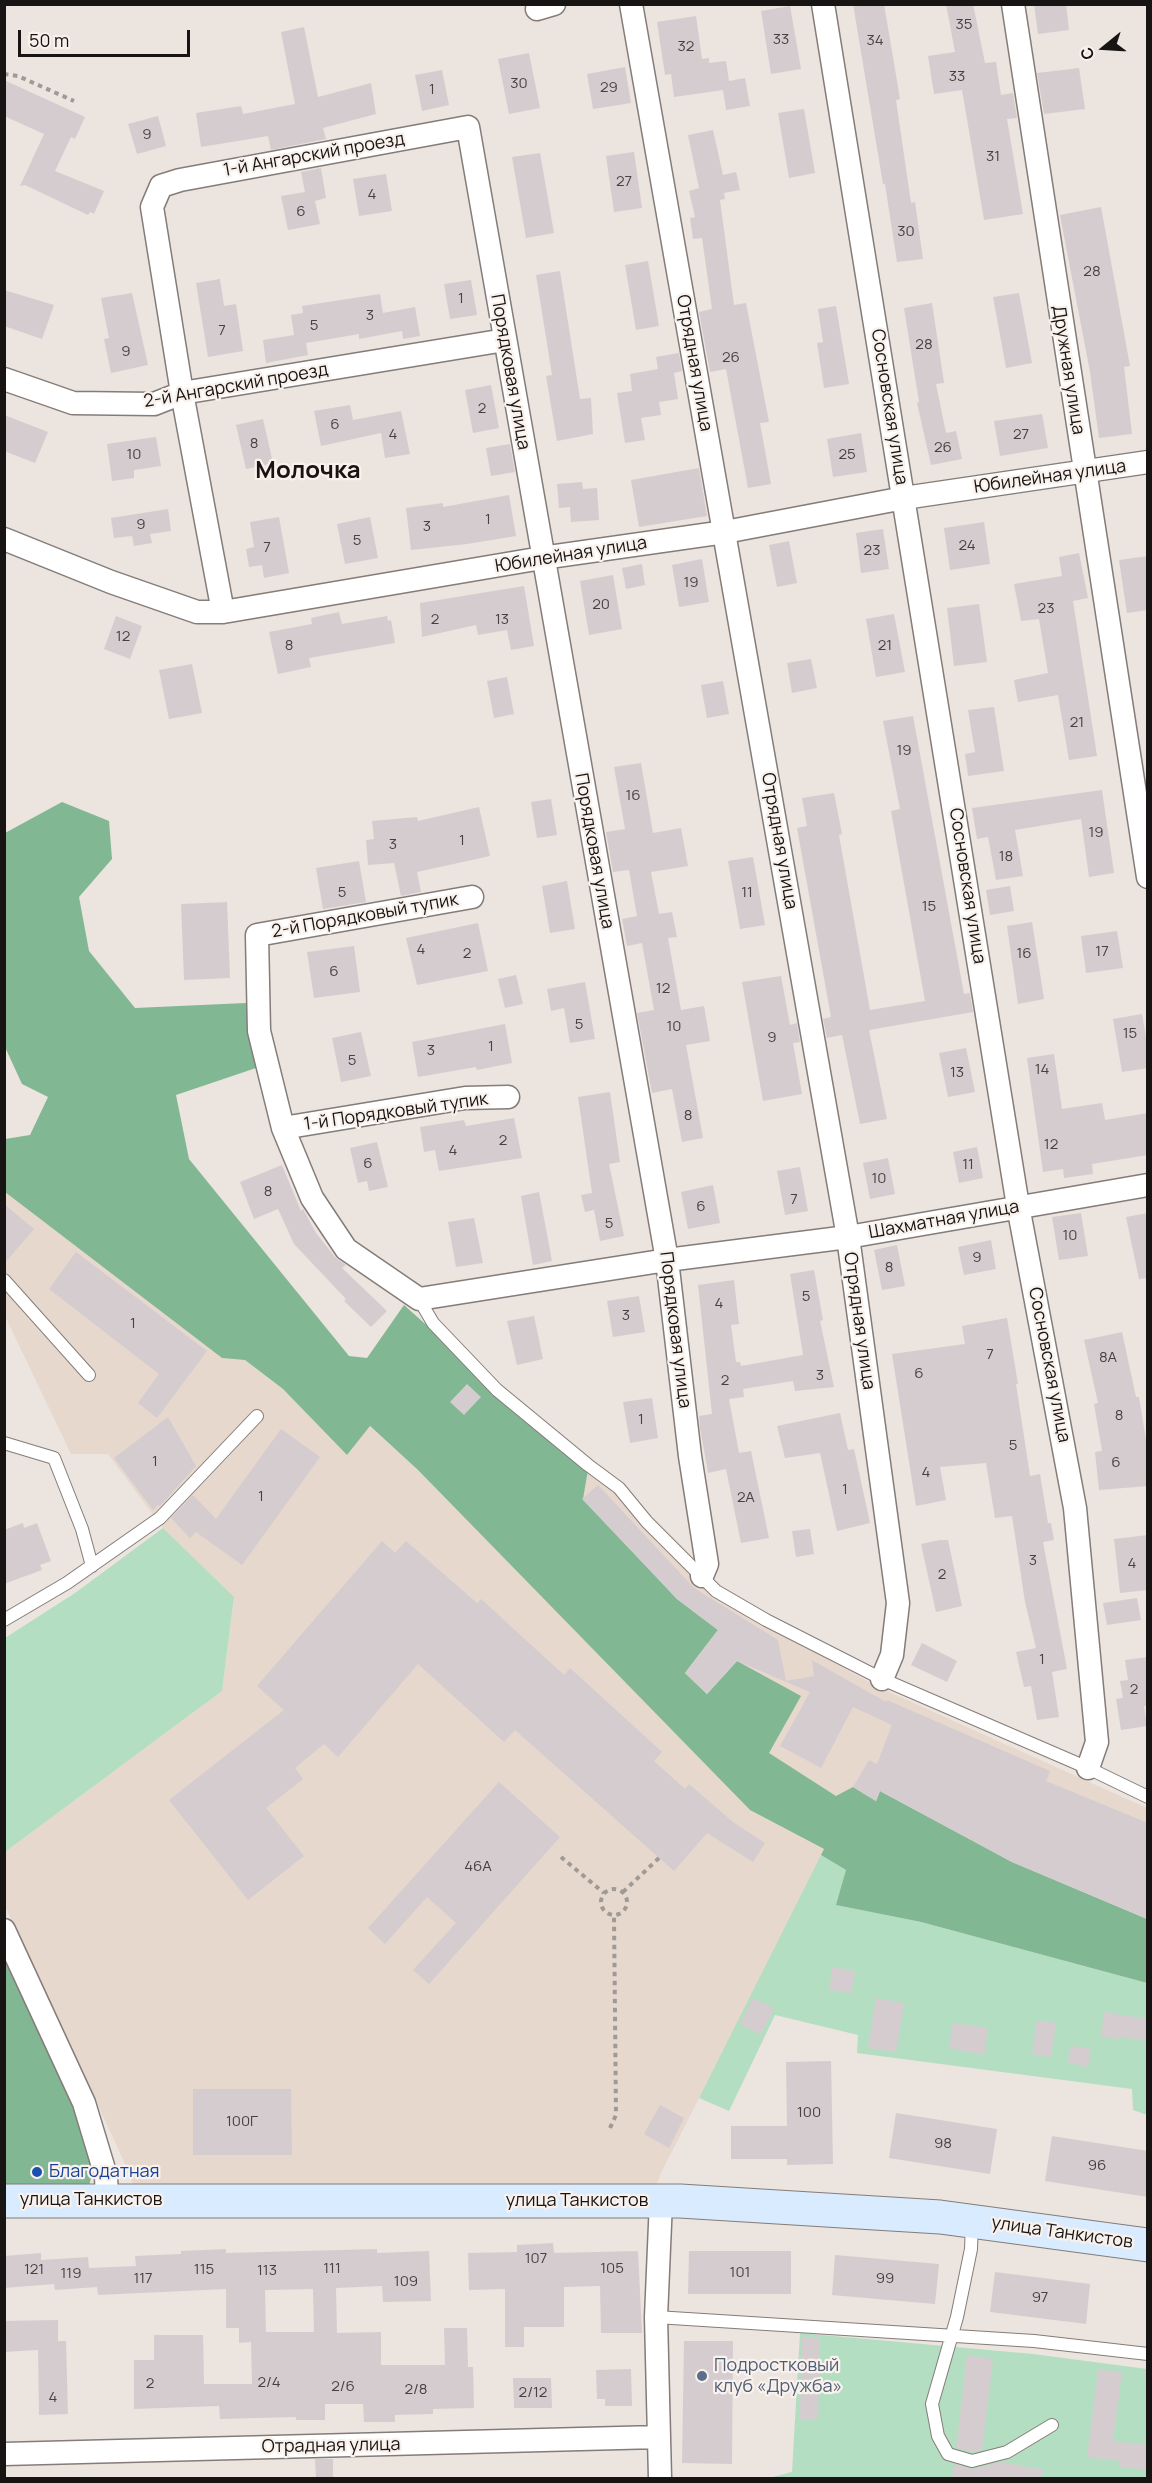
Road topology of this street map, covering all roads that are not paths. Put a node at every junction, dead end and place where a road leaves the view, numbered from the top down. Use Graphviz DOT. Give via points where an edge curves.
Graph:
graph roads {
  1 [pos="631,4"];
  2 [pos="823,4"];
  3 [pos="1013,4"];
  4 [pos="468,127"];
  5 [pos="505,340"];
  6 [pos="4,378"];
  7 [pos="182,393"];
  8 [pos="1148,462"];
  9 [pos="1083,473"];
  10 [pos="904,498"];
  11 [pos="725,532"];
  12 [pos="4,539"];
  13 [pos="542,558"];
  14 [pos="223,612"];
  15 [pos="1148,877"];
  16 [pos="472,897"];
  17 [pos="508,1097"];
  18 [pos="284,1128"];
  19 [pos="1148,1185"];
  20 [pos="1018,1206"];
  21 [pos="848,1238"];
  22 [pos="667,1260"];
  23 [pos="4,1280"];
  24 [pos="419,1299"];
  25 [pos="88,1375"];
  26 [pos="257,1416"];
  27 [pos="4,1443"];
  28 [pos="92,1566"];
  29 [pos="702,1576"];
  30 [pos="4,1620"];
  31 [pos="882,1679"];
  32 [pos="1088,1768"];
  33 [pos="1148,1797"];
  34 [pos="4,1930"];
  35 [pos="4,2200"];
  36 [pos="107,2200"];
  37 [pos="661,2201"];
  38 [pos="972,2221"];
  39 [pos="1148,2245"];
  40 [pos="657,2317"];
  41 [pos="951,2335"];
  42 [pos="1148,2354"];
  43 [pos="1052,2425"];
  44 [pos="658,2437"];
  45 [pos="4,2454"];
  46 [pos="660,2478"];
  1 -- 11 [label="street, Отрядная улица"];
  2 -- 10 [label="street, Сосновская улица"];
  3 -- 9 [label="street, Дружная улица"];
  4 -- 5 [label="street, Порядковая улица"];
  4 -- 7 [label="street, 1-й Ангарский проезд" via="162,186 152,207"];
  5 -- 7 [label="street, 2-й Ангарский проезд"];
  5 -- 13 [label="street, Порядковая улица"];
  6 -- 7 [label="street, 2-й Ангарский проезд" via="73,403 154,404"];
  7 -- 14 [label="street"];
  8 -- 9 [label="street, Юбилейная улица"];
  9 -- 10 [label="street, Юбилейная улица"];
  9 -- 15 [label="street, Дружная улица"];
  10 -- 11 [label="street, Юбилейная улица"];
  10 -- 20 [label="street, Сосновская улица"];
  11 -- 13 [label="street, Юбилейная улица"];
  11 -- 21 [label="street, Отрядная улица"];
  12 -- 14 [label="street, Юбилейная улица" via="197,612"];
  13 -- 14 [label="street, Юбилейная улица"];
  13 -- 22 [label="street, Порядковая улица"];
  16 -- 18 [label="street, 2-й Порядковый тупик" via="257,935 259,1031"];
  17 -- 18 [label="street, 1-й Порядковый тупик" via="465,1098"];
  18 -- 24 [label="street" via="312,1198 346,1249"];
  19 -- 20 [label="street, Шахматная улица"];
  20 -- 21 [label="street, Шахматная улица"];
  20 -- 32 [label="street, Сосновская улица" via="1076,1508 1097,1742"];
  21 -- 22 [label="street, Шахматная улица"];
  21 -- 31 [label="street, Отрядная улица" via="898,1603 892,1655"];
  22 -- 24 [label="street, Шахматная улица"];
  22 -- 29 [label="street, Порядковая улица" via="707,1564"];
  23 -- 25 [label="lane"];
  24 -- 29 [label="lane" via="433,1323 496,1390 620,1488 647,1522"];
  26 -- 28 [label="lane" via="160,1518"];
  27 -- 28 [label="lane" via="54,1458"];
  28 -- 30 [label="lane"];
  29 -- 31 [label="lane" via="716,1591 766,1620"];
  31 -- 32 [label="lane"];
  32 -- 33 [label="lane"];
  34 -- 36 [label="street" via="84,2103 106,2176"];
  35 -- 36 [label="main road, улица Танкистов"];
  36 -- 37 [label="main road, улица Танкистов"];
  37 -- 38 [label="main road, улица Танкистов"];
  37 -- 40 [label="street"];
  38 -- 39 [label="main road, улица Танкистов"];
  38 -- 41 [label="lane" via="971,2249"];
  40 -- 41 [label="lane"];
  40 -- 44 [label="street"];
  41 -- 42 [label="lane"];
  41 -- 43 [label="lane" via="932,2404 938,2436 948,2454 972,2461 1007,2452"];
  44 -- 45 [label="street, Отрадная улица"];
  44 -- 46 [label="street"];
}
